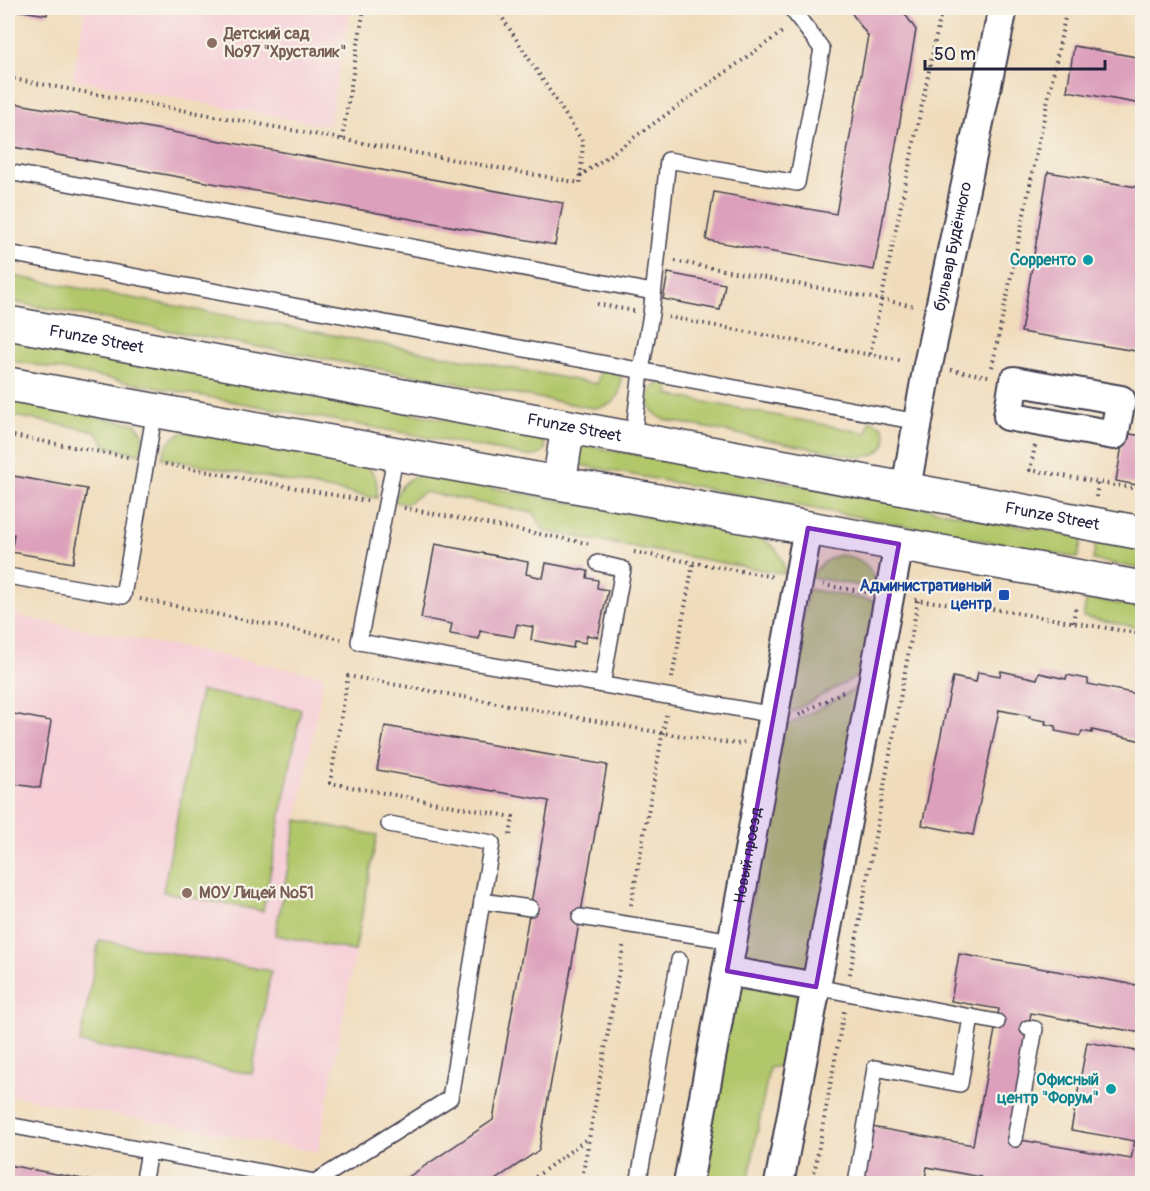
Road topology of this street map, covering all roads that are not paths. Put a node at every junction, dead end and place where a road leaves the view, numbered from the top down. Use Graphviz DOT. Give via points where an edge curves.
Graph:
graph roads {
  1 [pos="1003,8"];
  2 [pos="795,14"];
  3 [pos="8,172"];
  4 [pos="8,253"];
  5 [pos="653,292"];
  6 [pos="8,323"];
  7 [pos="641,371"];
  8 [pos="8,384"];
  9 [pos="155,410"];
  10 [pos="918,423"];
  11 [pos="568,427"];
  12 [pos="633,439"];
  13 [pos="396,453"];
  14 [pos="559,483"];
  15 [pos="906,488"];
  16 [pos="808,528"];
  17 [pos="1143,532"];
  18 [pos="899,544"];
  19 [pos="598,563"];
  20 [pos="8,576"];
  21 [pos="1143,588"];
  22 [pos="602,685"];
  23 [pos="783,717"];
  24 [pos="389,824"];
  25 [pos="482,901"];
  26 [pos="530,908"];
  27 [pos="580,916"];
  28 [pos="732,941"];
  29 [pos="679,960"];
  30 [pos="727,971"];
  31 [pos="816,987"];
  32 [pos="971,1017"];
  33 [pos="997,1022"];
  34 [pos="1028,1028"];
  35 [pos="8,1125"];
  36 [pos="1015,1139"];
  37 [pos="149,1152"];
  38 [pos="143,1184"];
  39 [pos="638,1184"];
  40 [pos="688,1184"];
  41 [pos="779,1184"];
  42 [pos="856,1184"];
  1 -- 10 [label="street, бульвар Будённого"];
  2 -- 5 [label="lane" via="822,49 797,183 668,160"];
  3 -- 5 [label="lane"];
  4 -- 7 [label="lane"];
  5 -- 7 [label="lane"];
  6 -- 11 [label="main road, Frunze Street"];
  7 -- 10 [label="lane"];
  7 -- 12 [label="lane"];
  8 -- 9 [label="main road"];
  9 -- 13 [label="main road"];
  9 -- 20 [label="lane" via="123,596"];
  10 -- 15 [label="street, бульвар Будённого"];
  11 -- 12 [label="main road, Frunze Street"];
  11 -- 14 [label="main road"];
  12 -- 15 [label="main road, Frunze Street"];
  13 -- 14 [label="main road"];
  13 -- 22 [label="lane" via="359,642"];
  14 -- 16 [label="main road"];
  15 -- 17 [label="main road, Frunze Street"];
  16 -- 18 [label="main road"];
  16 -- 23 [label="street, Новый проезд"];
  18 -- 21 [label="main road"];
  18 -- 31 [label="street"];
  19 -- 22 [label="lane" via="623,569"];
  22 -- 23 [label="lane"];
  23 -- 28 [label="street, Новый проезд"];
  24 -- 25 [label="lane" via="492,843"];
  25 -- 26 [label="lane"];
  25 -- 37 [label="lane" via="450,1098 315,1182"];
  27 -- 28 [label="lane"];
  28 -- 30 [label="street, Новый проезд"];
  29 -- 39 [label="lane"];
  30 -- 31 [label="street"];
  30 -- 40 [label="street, Новый проезд"];
  31 -- 32 [label="lane"];
  31 -- 41 [label="street"];
  32 -- 33 [label="lane"];
  32 -- 42 [label="lane" via="960,1084 875,1068"];
  34 -- 36 [label="lane" via="1035,1029"];
  35 -- 37 [label="lane"];
  37 -- 38 [label="lane"];
}
